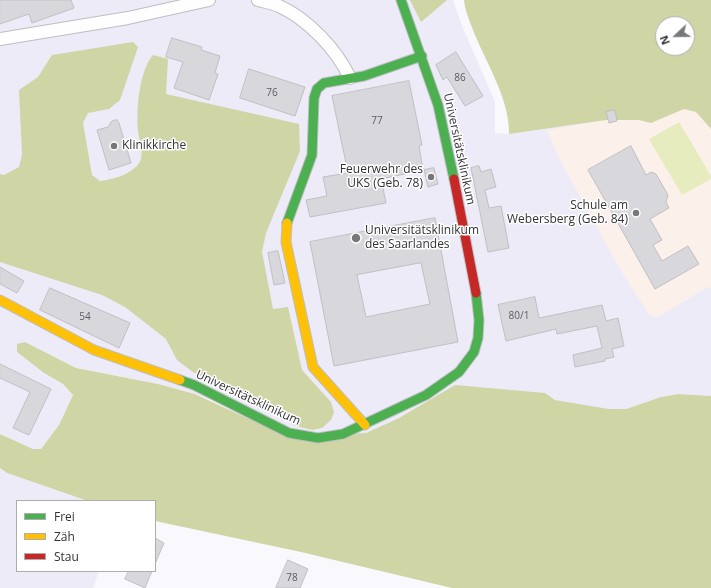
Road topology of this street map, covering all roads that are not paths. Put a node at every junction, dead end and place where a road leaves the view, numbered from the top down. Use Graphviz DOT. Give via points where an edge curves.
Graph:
graph roads {
  1 [pos="209,0"];
  2 [pos="258,0"];
  3 [pos="401,0"];
  4 [pos="0,39"];
  5 [pos="422,56"];
  6 [pos="350,78"];
  7 [pos="0,300"];
  8 [pos="365,425"];
  1 -- 4 [label="street" via="128,18"];
  2 -- 6 [label="street" via="279,5 308,25 343,63"];
  3 -- 5 [label="street, Universitätsklinikum"];
  5 -- 6 [label="street" via="364,76"];
  5 -- 8 [label="street, Universitätsklinikum" via="444,127 475,285 478,317 476,345 467,362 451,379 409,404"];
  6 -- 8 [label="street" via="324,83 317,88 314,98 312,155 287,223 286,242 313,367"];
  7 -- 8 [label="street, Universitätsklinikum" via="94,350 194,385 289,433 318,439 342,434"];
}
